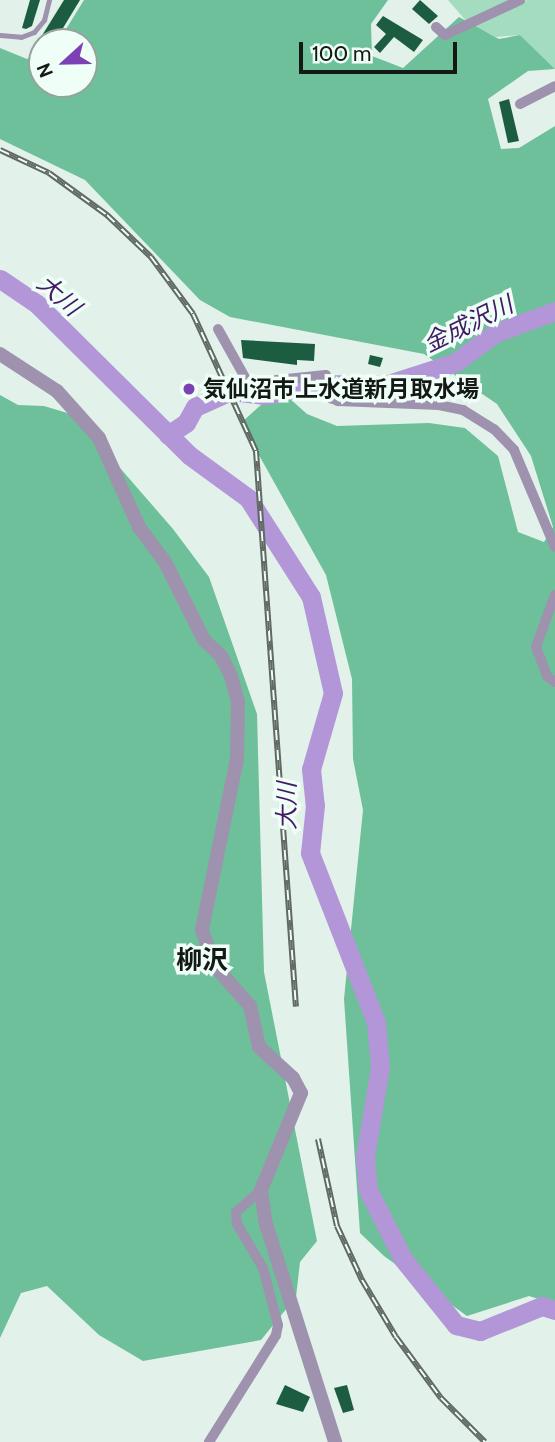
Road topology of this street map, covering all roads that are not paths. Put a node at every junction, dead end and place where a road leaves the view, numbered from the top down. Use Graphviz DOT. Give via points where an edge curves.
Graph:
graph roads {
  1 [pos="49,0"];
  2 [pos="520,0"];
  3 [pos="436,27"];
  4 [pos="0,35"];
  5 [pos="555,86"];
  6 [pos="520,104"];
  7 [pos="218,329"];
  8 [pos="0,354"];
  9 [pos="555,547"];
  10 [pos="555,594"];
  11 [pos="555,682"];
  12 [pos="261,1190"];
  13 [pos="209,1442"];
  14 [pos="335,1442"];
  1 -- 4 [label="lane" via="44,20 34,32 21,37"];
  2 -- 3 [label="street" via="445,35"];
  5 -- 6 [label="street"];
  7 -- 9 [label="street" via="248,383 326,375 331,398 439,405 463,410 494,429 514,450"];
  8 -- 12 [label="street" via="57,391 99,438 139,527 165,562 199,630 231,676 239,702 237,759 202,930 214,965 250,1006 259,1047 293,1078 301,1093"];
  10 -- 11 [label="street" via="536,647 547,676"];
  12 -- 13 [label="street" via="236,1212 237,1224 263,1269 278,1325 276,1335"];
  12 -- 14 [label="street" via="266,1224"];
}
